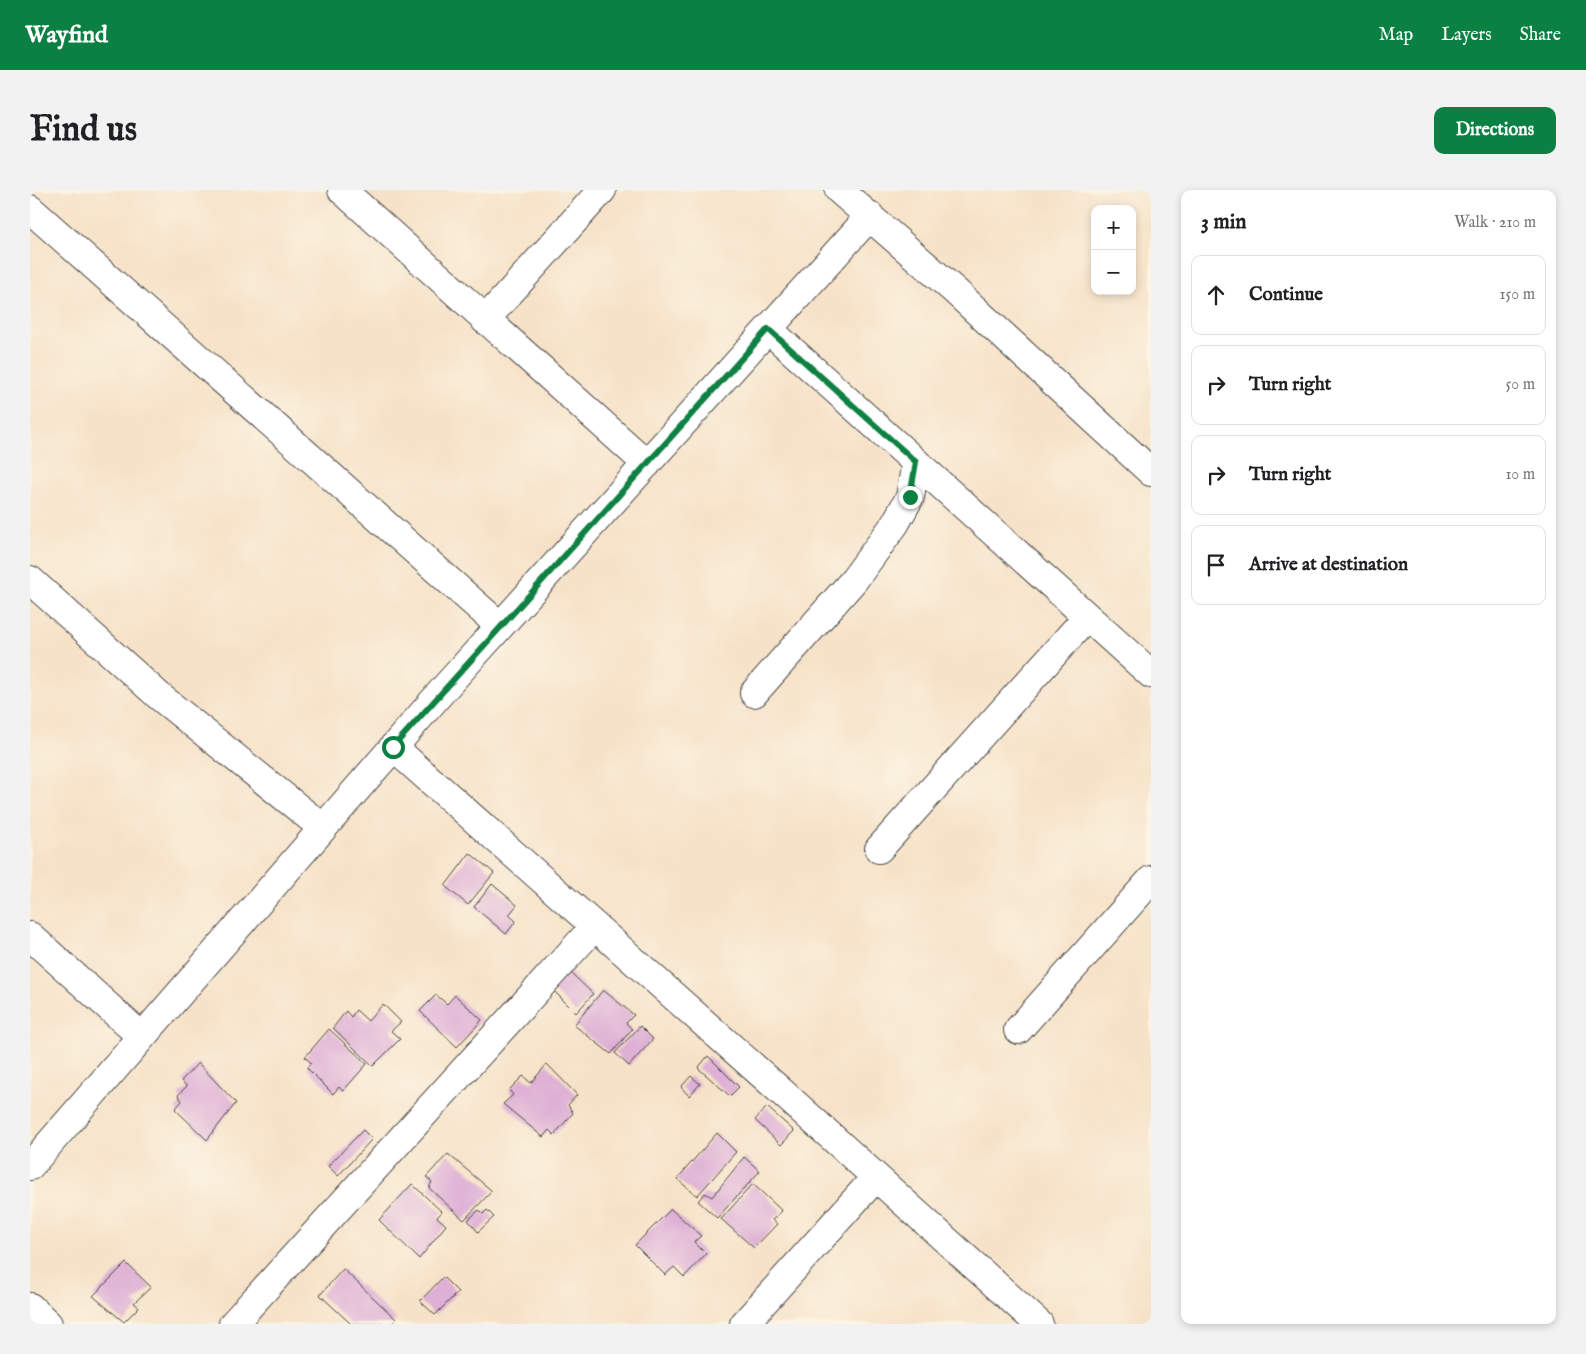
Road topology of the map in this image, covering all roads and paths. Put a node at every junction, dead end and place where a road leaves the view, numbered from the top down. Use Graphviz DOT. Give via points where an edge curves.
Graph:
graph roads {
  1 [pos="342,190"];
  2 [pos="602,190"];
  3 [pos="839,190"];
  4 [pos="30,209"];
  5 [pos="870,216"];
  6 [pos="486,320"];
  7 [pos="768,329"];
  8 [pos="916,462"];
  9 [pos="647,464"];
  10 [pos="1151,472"];
  11 [pos="30,580"];
  12 [pos="1087,617"];
  13 [pos="500,626"];
  14 [pos="1151,674"];
  15 [pos="754,693"];
  16 [pos="393,747"];
  17 [pos="323,828"];
  18 [pos="879,849"];
  19 [pos="1151,880"];
  20 [pos="595,926"];
  21 [pos="30,936"];
  22 [pos="1018,1030"];
  23 [pos="141,1036"];
  24 [pos="30,1166"];
  25 [pos="876,1177"];
  26 [pos="30,1307"];
  27 [pos="48,1324"];
  28 [pos="233,1324"];
  29 [pos="744,1324"];
  30 [pos="1039,1324"];
  1 -- 6 [label="street"];
  2 -- 6 [label="street"];
  3 -- 5 [label="street"];
  4 -- 13 [label="street"];
  5 -- 7 [label="street"];
  5 -- 10 [label="street"];
  6 -- 9 [label="street"];
  7 -- 8 [label="street"];
  7 -- 9 [label="street"];
  8 -- 12 [label="street"];
  8 -- 15 [label="street" via="910,497 895,524 854,580"];
  9 -- 13 [label="street"];
  11 -- 17 [label="street" via="159,696"];
  12 -- 14 [label="street"];
  12 -- 18 [label="street"];
  13 -- 16 [label="street"];
  16 -- 17 [label="street"];
  16 -- 20 [label="street"];
  17 -- 23 [label="street"];
  19 -- 22 [label="street"];
  20 -- 25 [label="street"];
  20 -- 28 [label="street"];
  21 -- 23 [label="street"];
  23 -- 24 [label="street"];
  25 -- 29 [label="street"];
  25 -- 30 [label="street"];
  26 -- 27 [label="street"];
}
